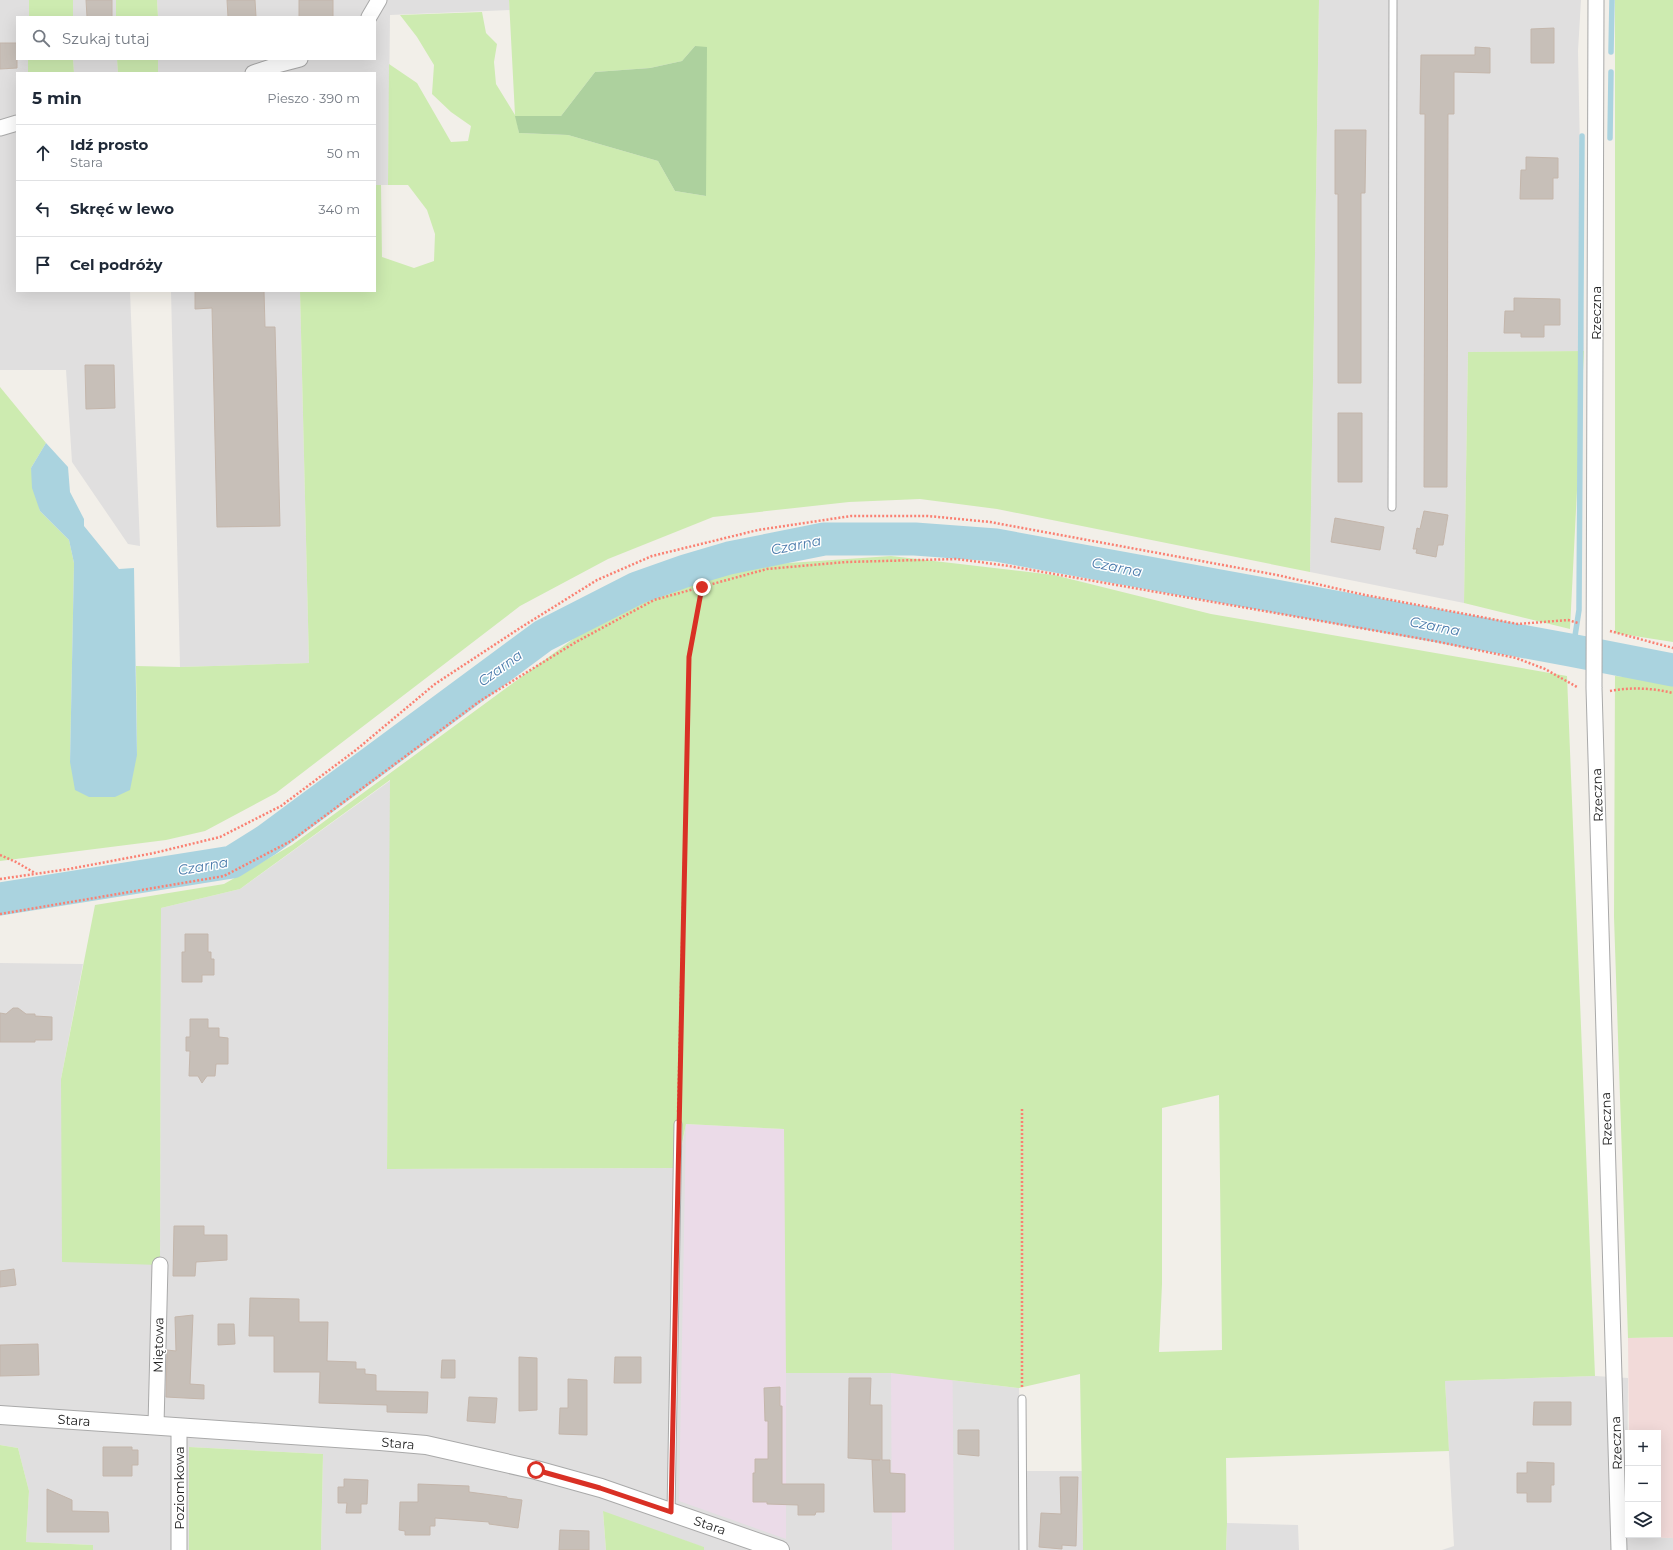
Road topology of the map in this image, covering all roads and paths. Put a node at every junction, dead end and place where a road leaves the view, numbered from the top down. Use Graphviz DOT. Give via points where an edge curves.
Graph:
graph roads {
  1 [pos="379,0"];
  2 [pos="1393,0"];
  3 [pos="1596,0"];
  4 [pos="370,16"];
  5 [pos="296,60"];
  6 [pos="256,72"];
  7 [pos="16,123"];
  8 [pos="0,128"];
  9 [pos="1392,507"];
  10 [pos="702,587"];
  11 [pos="1595,627"];
  12 [pos="1673,648"];
  13 [pos="1594,691"];
  14 [pos="1673,693"];
  15 [pos="0,855"];
  16 [pos="36,874"];
  17 [pos="0,879"];
  18 [pos="0,914"];
  19 [pos="1022,1108"];
  20 [pos="678,1124"];
  21 [pos="160,1265"];
  22 [pos="1022,1399"];
  23 [pos="0,1415"];
  24 [pos="156,1425"];
  25 [pos="179,1427"];
  26 [pos="671,1512"];
  27 [pos="179,1550"];
  28 [pos="780,1550"];
  29 [pos="1023,1550"];
  30 [pos="1619,1550"];
  1 -- 4 [label="street"];
  2 -- 9 [label="lane"];
  3 -- 11 [label="street, Rzeczna"];
  5 -- 6 [label="street"];
  7 -- 8 [label="street"];
  10 -- 13 [label="path" via="767,569 846,562 957,559 1009,566 1516,658"];
  10 -- 18 [label="path" via="654,600 576,642 480,701 291,841 224,876"];
  10 -- 20 [label="path" via="689,657"];
  11 -- 12 [label="path"];
  11 -- 13 [label="street, Rzeczna"];
  11 -- 16 [label="path" via="1568,620 1518,624 1365,595 1262,572 990,522 928,516 851,516 758,530 652,556 597,580 435,684 356,750 281,806 220,837 154,853"];
  13 -- 14 [label="path" via="1628,688"];
  13 -- 30 [label="street, Rzeczna"];
  15 -- 16 [label="path"];
  16 -- 17 [label="path"];
  19 -- 22 [label="path"];
  20 -- 26 [label="lane"];
  21 -- 24 [label="street, Miętowa"];
  22 -- 29 [label="lane"];
  23 -- 24 [label="street, Stara"];
  24 -- 25 [label="street, Stara"];
  25 -- 26 [label="street, Stara" via="426,1445 536,1470"];
  25 -- 27 [label="street, Poziomkowa"];
  26 -- 28 [label="street, Stara"];
}
